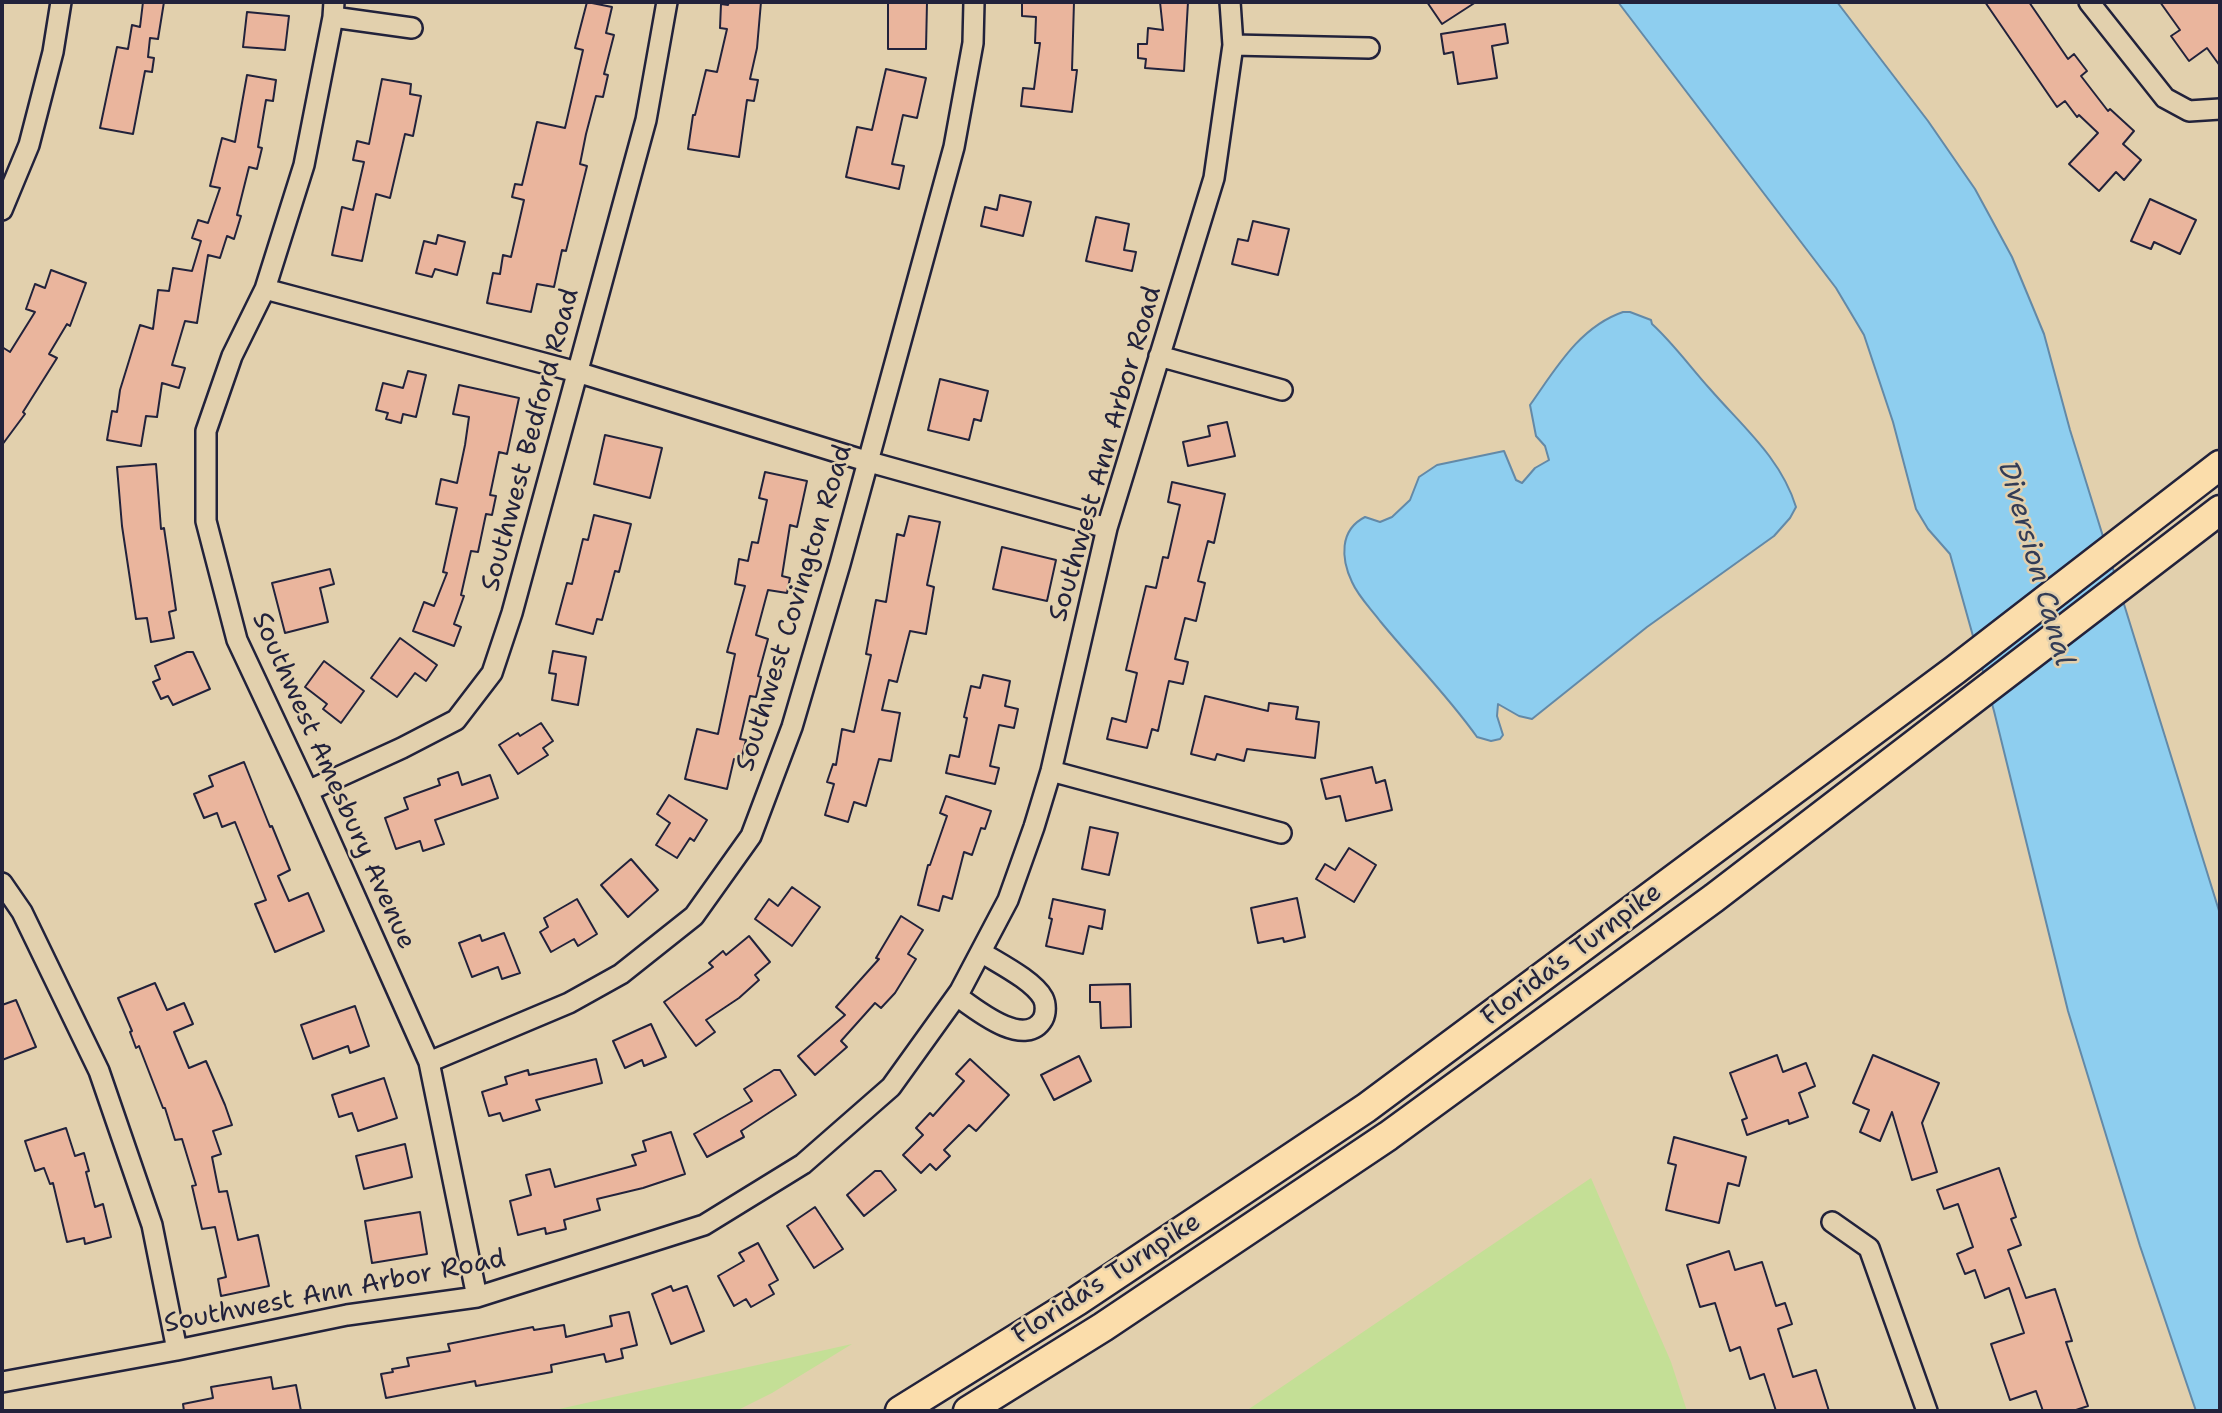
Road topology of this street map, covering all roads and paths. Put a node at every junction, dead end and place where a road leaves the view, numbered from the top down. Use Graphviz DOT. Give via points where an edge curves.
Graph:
graph roads {
  1 [pos="61,2"];
  2 [pos="667,2"];
  3 [pos="974,2"];
  4 [pos="1230,2"];
  5 [pos="2089,2"];
  6 [pos="333,10"];
  7 [pos="412,28"];
  8 [pos="1233,45"];
  9 [pos="1369,48"];
  10 [pos="2220,108"];
  11 [pos="2,210"];
  12 [pos="265,289"];
  13 [pos="1159,356"];
  14 [pos="577,372"];
  15 [pos="1282,390"];
  16 [pos="866,461"];
  17 [pos="2220,465"];
  18 [pos="2220,510"];
  19 [pos="1107,528"];
  20 [pos="1051,771"];
  21 [pos="308,791"];
  22 [pos="1281,833"];
  23 [pos="2,883"];
  24 [pos="981,952"];
  25 [pos="957,996"];
  26 [pos="429,1062"];
  27 [pos="1832,1222"];
  28 [pos="477,1297"];
  29 [pos="177,1350"];
  30 [pos="2,1382"];
  31 [pos="901,1411"];
  32 [pos="968,1411"];
  33 [pos="1927,1411"];
  1 -- 11 [label="street" via="29,145"];
  2 -- 14 [label="street, Southwest Bedford Road" via="646,120"];
  3 -- 16 [label="street, Southwest Covington Road" via="973,43 954,147"];
  4 -- 8 [label="street, Southwest Ann Arbor Road"];
  5 -- 10 [label="street" via="2165,98 2189,111"];
  6 -- 7 [label="street"];
  6 -- 12 [label="street, Southwest Amesbury Avenue" via="304,165"];
  8 -- 9 [label="street"];
  8 -- 13 [label="street, Southwest Ann Arbor Road" via="1214,178"];
  12 -- 14 [label="street"];
  12 -- 21 [label="street, Southwest Amesbury Avenue" via="232,356 206,431 206,521 237,640"];
  13 -- 15 [label="street"];
  13 -- 19 [label="street, Southwest Ann Arbor Road"];
  14 -- 16 [label="street"];
  14 -- 21 [label="street, Southwest Bedford Road" via="492,673 456,720"];
  16 -- 19 [label="street"];
  16 -- 26 [label="street, Southwest Covington Road" via="792,727 751,835 694,916 621,974 580,997"];
  17 -- 31 [label="highway, Florida's Turnpike" via="1955,670 1366,1108 1077,1301"];
  18 -- 32 [label="highway, Florida's Turnpike" via="1714,898 1388,1136"];
  19 -- 20 [label="street, Southwest Ann Arbor Road"];
  20 -- 22 [label="street"];
  20 -- 24 [label="street, Southwest Ann Arbor Road" via="1008,900"];
  21 -- 26 [label="street, Southwest Amesbury Avenue"];
  23 -- 29 [label="street" via="22,912 99,1071 152,1225"];
  24 -- 25 [label="street, Southwest Ann Arbor Road"];
  24 -- 25 [label="street" via="1036,989 1046,1008 1042,1020 1031,1029 1018,1031"];
  25 -- 28 [label="street, Southwest Ann Arbor Road" via="891,1087 803,1164 704,1226"];
  26 -- 28 [label="street, Southwest Amesbury Avenue"];
  27 -- 33 [label="street" via="1869,1248"];
  28 -- 29 [label="street, Southwest Ann Arbor Road" via="346,1315"];
  29 -- 30 [label="street, Southwest Ann Arbor Road"];
}
